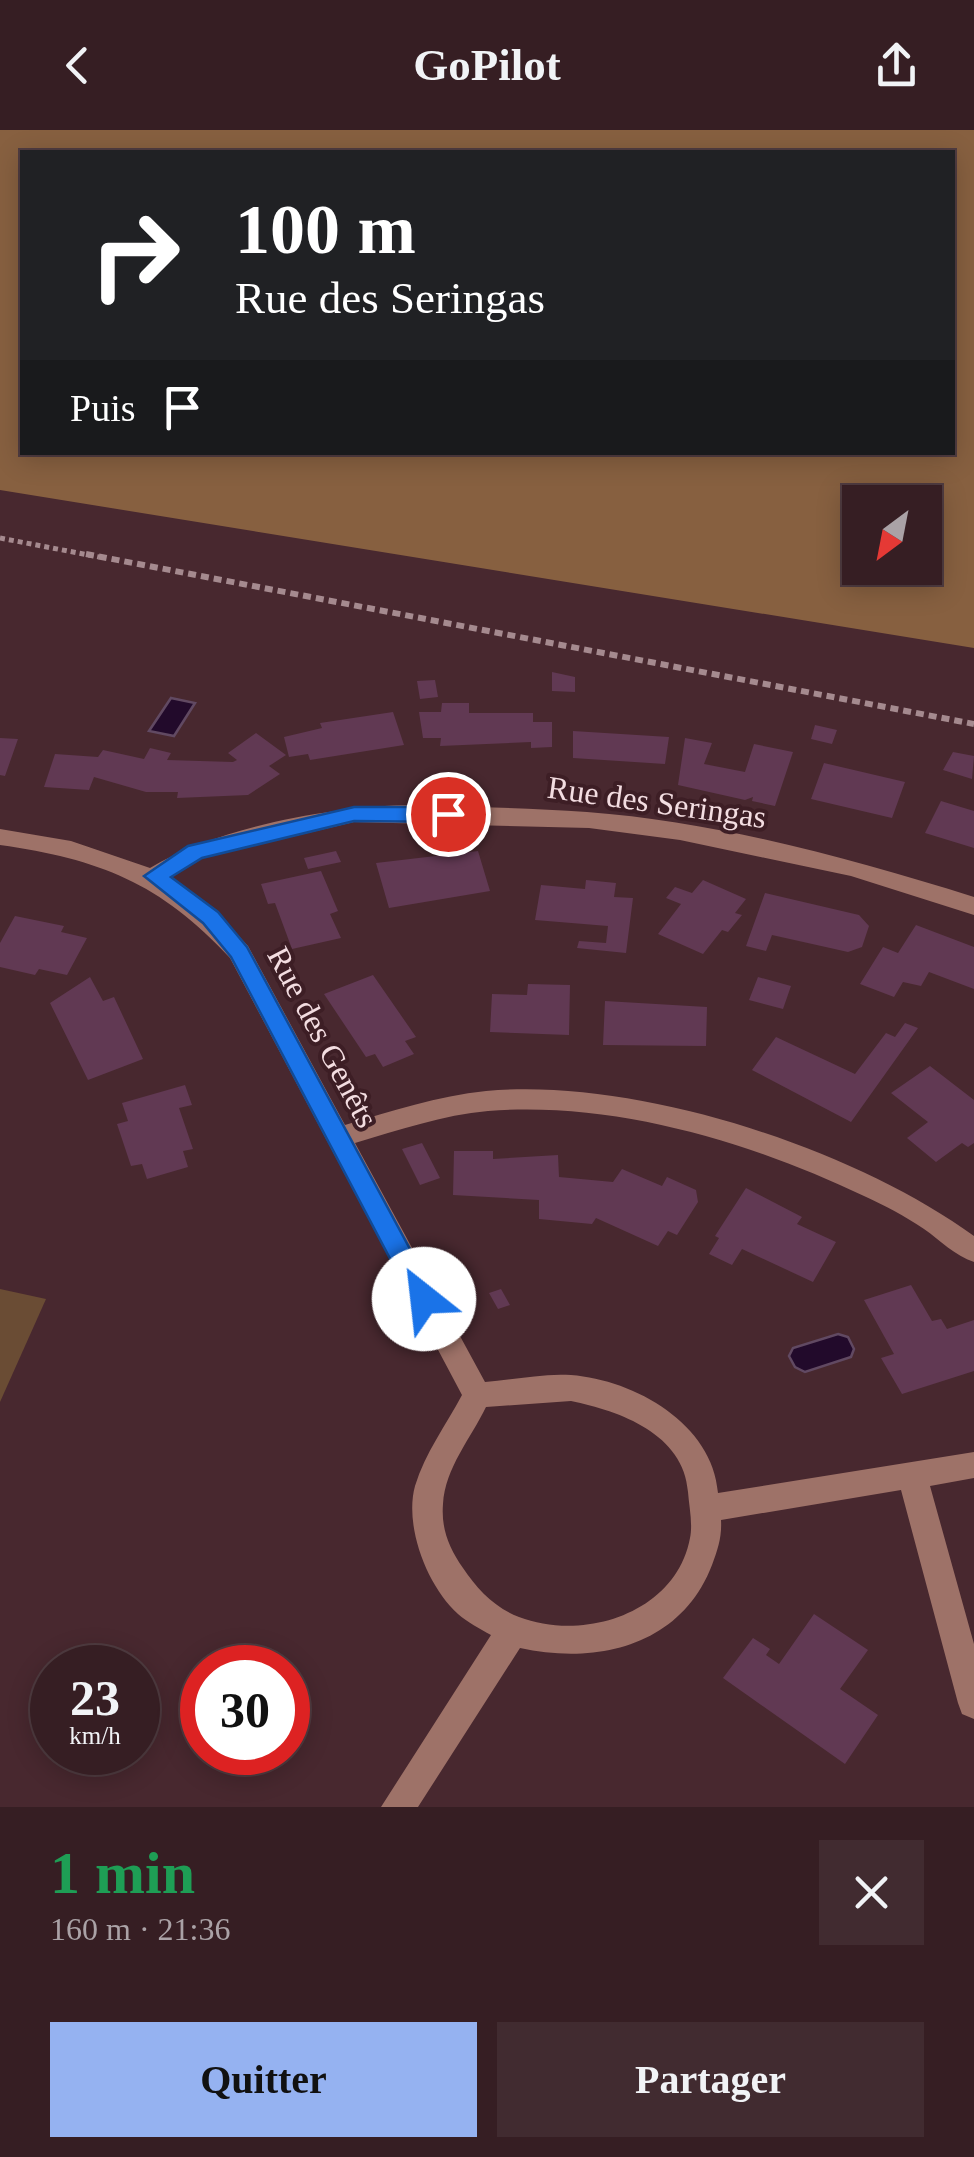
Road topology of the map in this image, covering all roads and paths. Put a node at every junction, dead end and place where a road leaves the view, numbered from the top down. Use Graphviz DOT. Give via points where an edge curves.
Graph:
graph roads {
  1 [pos="0,538"];
  2 [pos="974,724"];
  3 [pos="0,837"];
  4 [pos="155,876"];
  5 [pos="974,906"];
  6 [pos="336,1138"];
  7 [pos="974,1251"];
  8 [pos="477,1395"];
  9 [pos="974,1465"];
  10 [pos="912,1475"];
  11 [pos="710,1508"];
  12 [pos="512,1632"];
  13 [pos="974,1703"];
  14 [pos="398,1807"];
  1 -- 2 [label="path"];
  3 -- 4 [label="street, Rue des Genêts" via="56,844"];
  4 -- 5 [label="street, Rue des Seringas" via="196,852 354,814 510,816 680,832 853,868"];
  4 -- 6 [label="street, Rue des Genêts" via="210,918 239,952"];
  6 -- 7 [label="street" via="423,1112 492,1101 600,1102 706,1127 852,1177"];
  6 -- 8 [label="street, Rue des Genêts"];
  8 -- 11 [label="street" via="571,1388 611,1395 648,1412 700,1470"];
  8 -- 12 [label="street" via="439,1461 428,1498 430,1538 445,1576 474,1608"];
  9 -- 10 [label="street"];
  10 -- 11 [label="street"];
  10 -- 13 [label="street"];
  11 -- 12 [label="street" via="700,1563 686,1589 653,1621 609,1639 559,1643"];
  12 -- 14 [label="street"];
}
